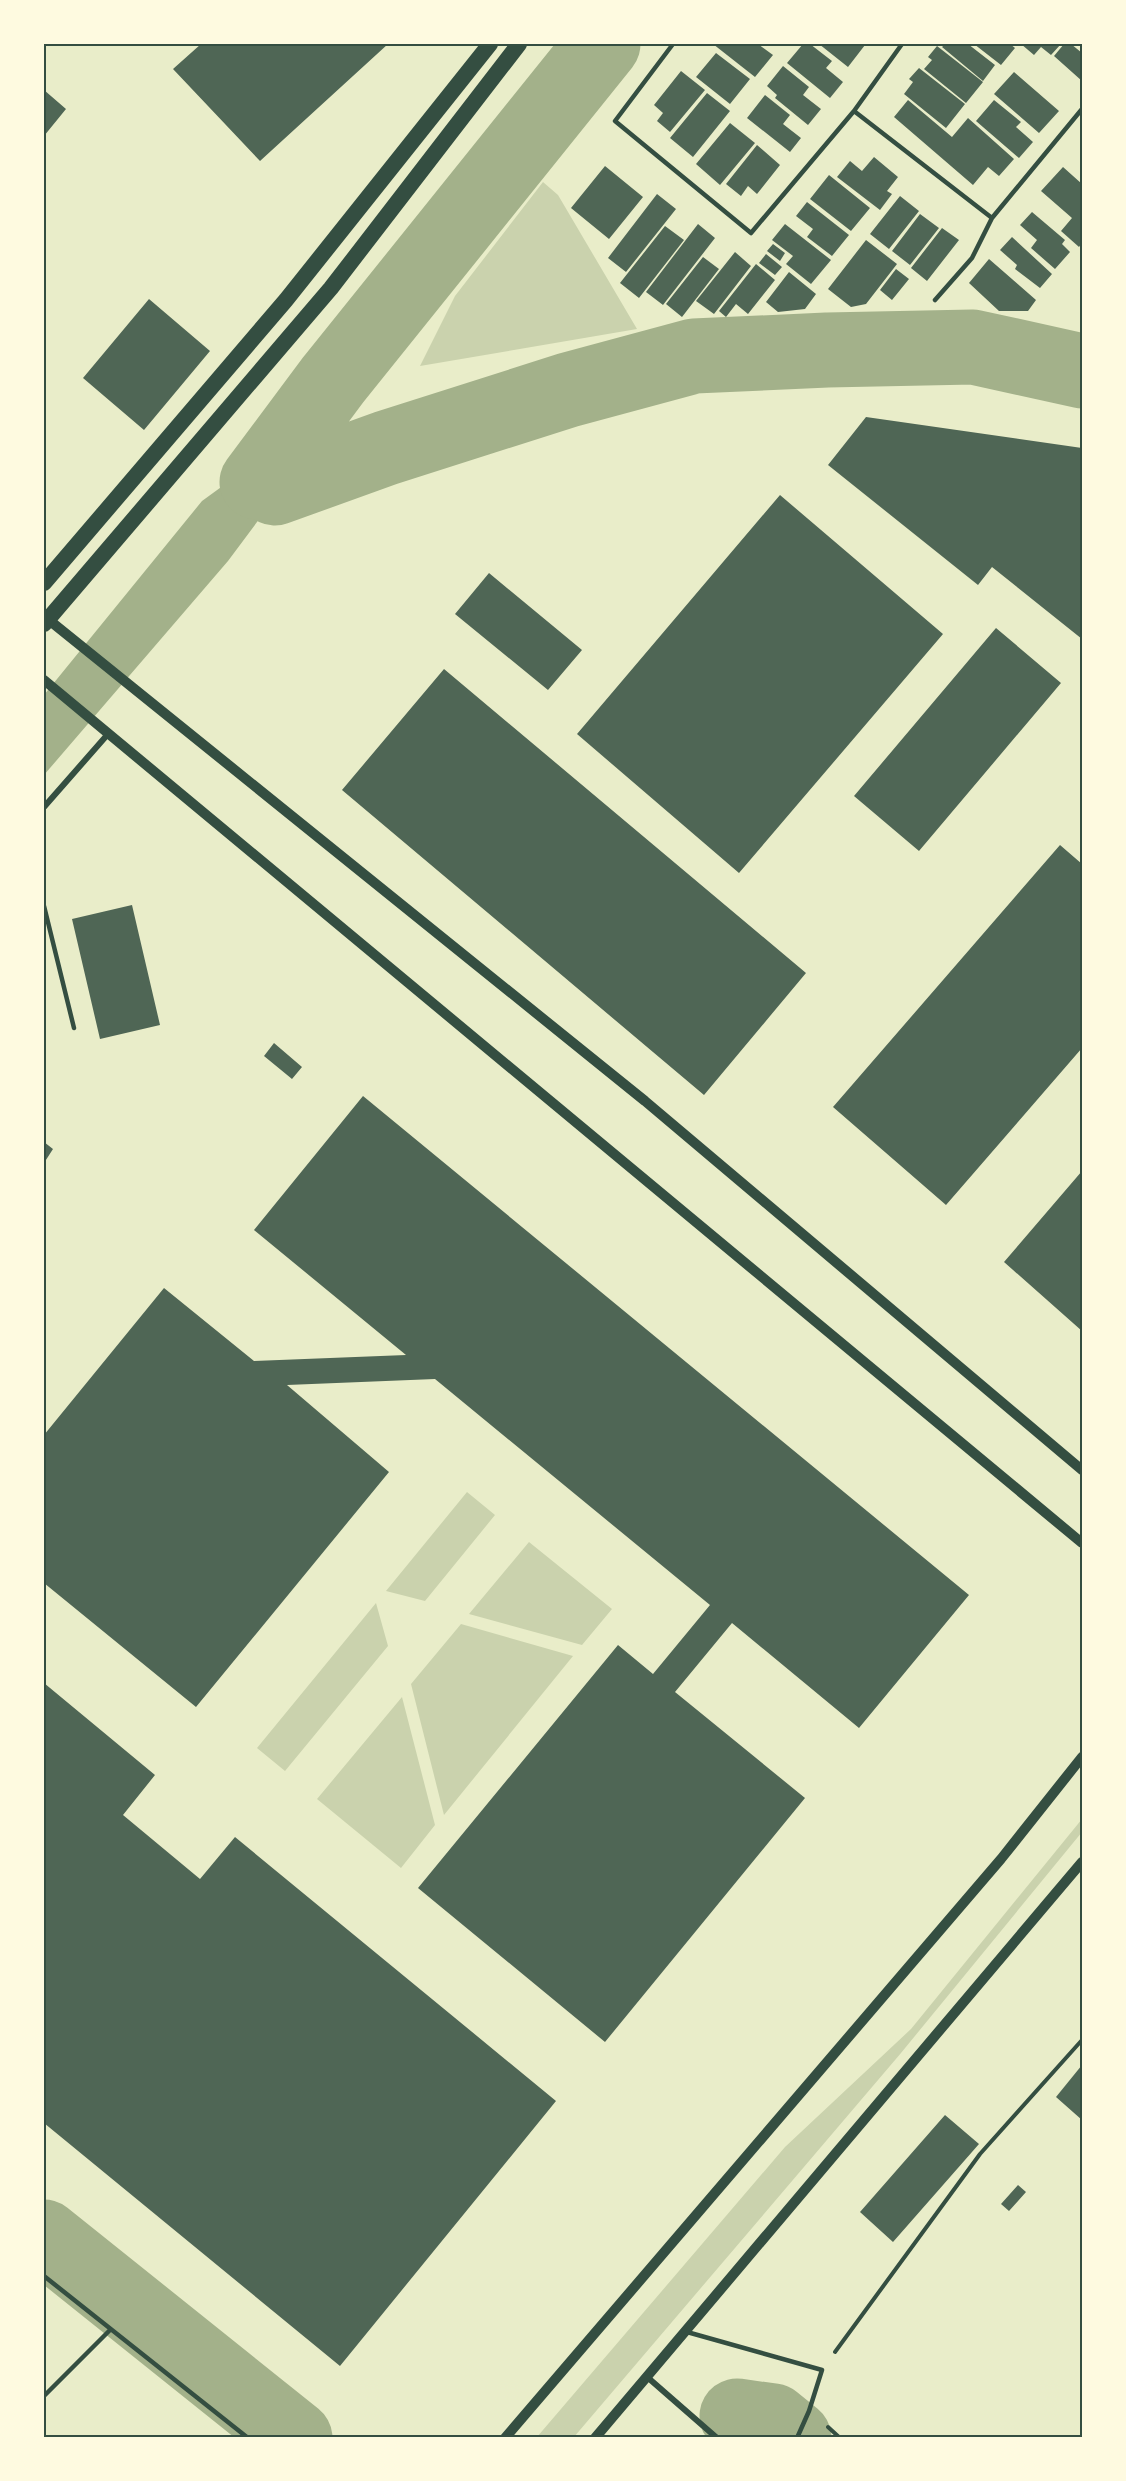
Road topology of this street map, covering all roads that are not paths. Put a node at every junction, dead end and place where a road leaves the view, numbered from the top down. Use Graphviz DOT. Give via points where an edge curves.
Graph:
graph roads {
  1 [pos="490,44"];
  2 [pos="519,44"];
  3 [pos="674,44"];
  4 [pos="902,44"];
  5 [pos="1083,109"];
  6 [pos="854,111"];
  7 [pos="992,218"];
  8 [pos="935,300"];
  9 [pos="44,583"];
  10 [pos="45,620"];
  11 [pos="44,680"];
  12 [pos="105,731"];
  13 [pos="44,807"];
  14 [pos="44,906"];
  15 [pos="74,1028"];
  16 [pos="1083,1470"];
  17 [pos="1083,1543"];
  18 [pos="1083,1757"];
  19 [pos="1083,1862"];
  20 [pos="44,2276"];
  21 [pos="110,2330"];
  22 [pos="685,2331"];
  23 [pos="646,2376"];
  24 [pos="44,2396"];
  25 [pos="248,2438"];
  26 [pos="506,2438"];
  27 [pos="595,2438"];
  28 [pos="717,2438"];
  29 [pos="797,2438"];
  1 -- 9 [label="highway" via="286,300"];
  2 -- 10 [label="highway" via="331,288"];
  3 -- 6 [label="lane" via="615,121 751,233"];
  4 -- 6 [label="lane"];
  5 -- 7 [label="lane"];
  6 -- 7 [label="lane"];
  7 -- 8 [label="lane" via="972,258"];
  10 -- 16 [label="street" via="645,1101"];
  11 -- 12 [label="street"];
  12 -- 13 [label="street"];
  12 -- 17 [label="street"];
  14 -- 15 [label="lane"];
  18 -- 26 [label="street" via="1001,1859"];
  19 -- 22 [label="street"];
  20 -- 21 [label="lane"];
  21 -- 24 [label="lane"];
  21 -- 25 [label="lane"];
  22 -- 23 [label="street"];
  22 -- 29 [label="lane" via="822,2370"];
  23 -- 27 [label="street"];
  23 -- 28 [label="street"];
}
